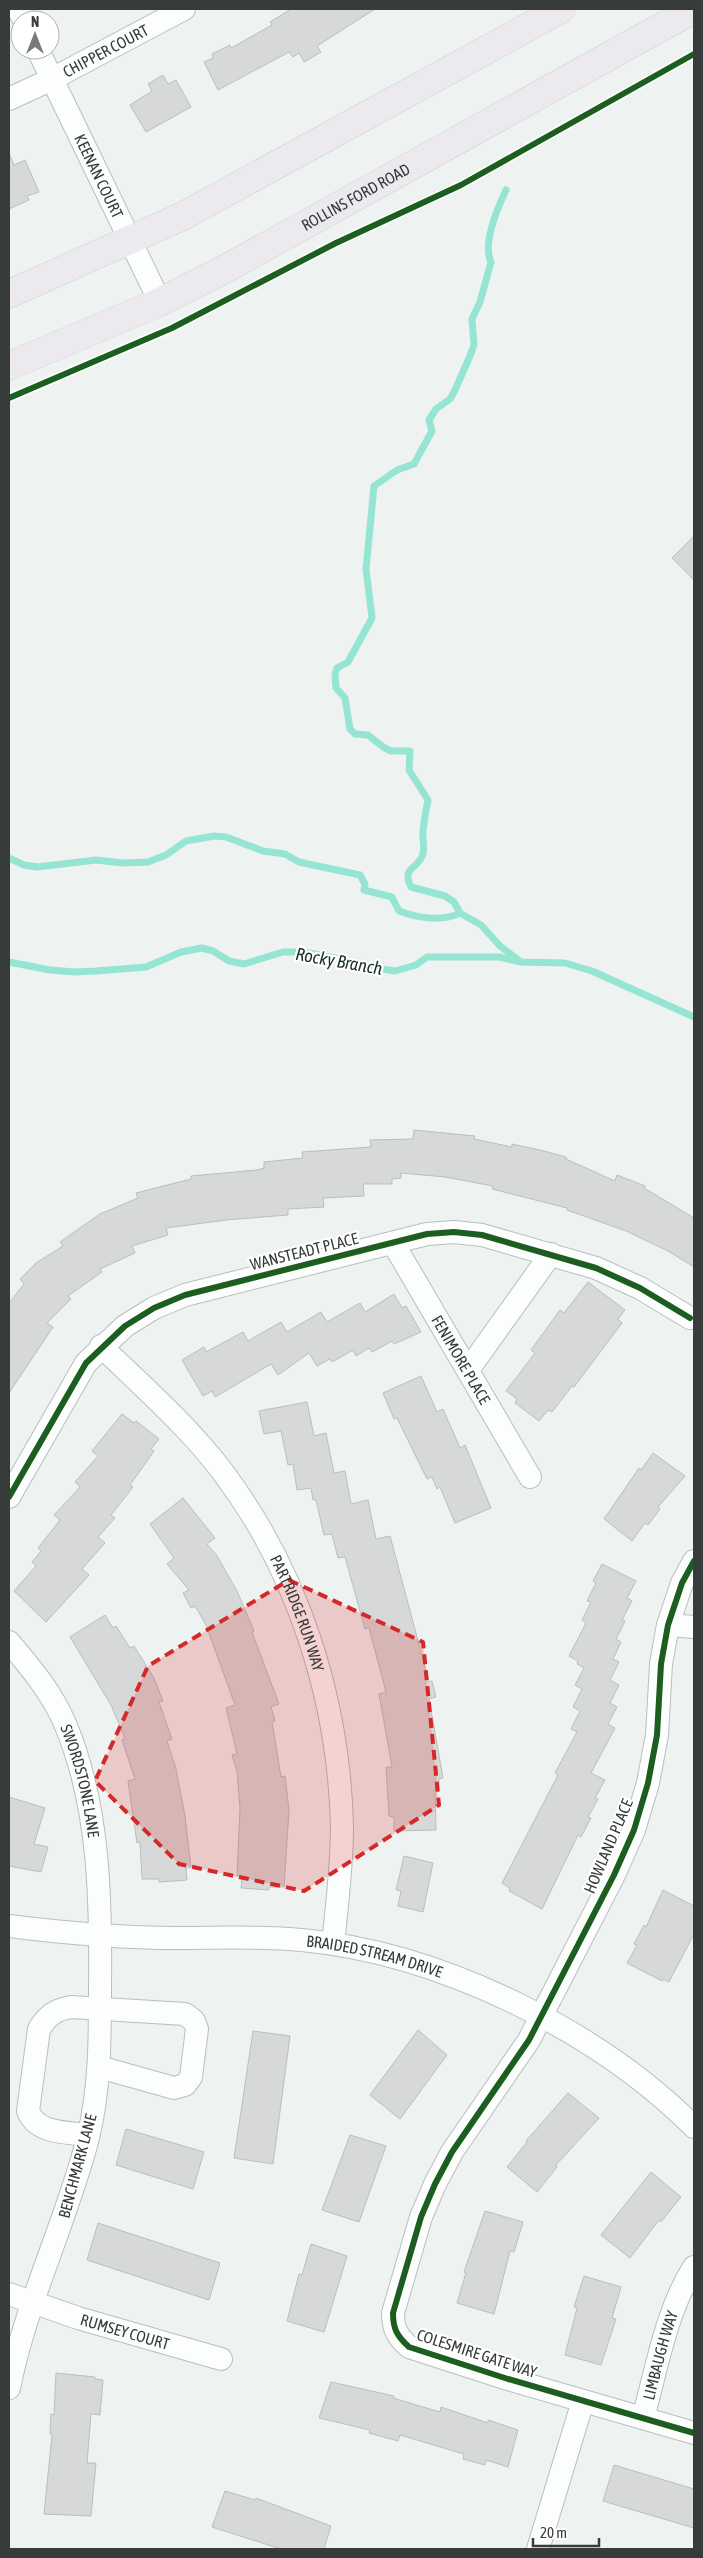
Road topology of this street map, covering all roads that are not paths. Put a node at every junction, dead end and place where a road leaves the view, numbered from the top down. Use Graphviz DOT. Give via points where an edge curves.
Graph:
graph roads {
  1 [pos="184,9"];
  2 [pos="561,9"];
  3 [pos="694,9"];
  4 [pos="43,60"];
  5 [pos="52,79"];
  6 [pos="9,99"];
  7 [pos="130,241"];
  8 [pos="9,294"];
  9 [pos="160,302"];
  10 [pos="9,366"];
  11 [pos="393,1243"];
  12 [pos="551,1254"];
  13 [pos="690,1318"];
  14 [pos="101,1346"];
  15 [pos="468,1370"];
  16 [pos="530,1476"];
  17 [pos="9,1497"];
  18 [pos="694,1561"];
  19 [pos="668,1625"];
  20 [pos="694,1627"];
  21 [pos="9,1642"];
  22 [pos="9,1926"];
  23 [pos="101,1937"];
  24 [pos="334,1944"];
  25 [pos="100,2008"];
  26 [pos="541,2015"];
  27 [pos="100,2067"];
  28 [pos="694,2127"];
  29 [pos="88,2135"];
  30 [pos="694,2267"];
  31 [pos="9,2294"];
  32 [pos="32,2302"];
  33 [pos="221,2359"];
  34 [pos="9,2388"];
  35 [pos="583,2401"];
  36 [pos="642,2418"];
  37 [pos="694,2433"];
  38 [pos="538,2549"];
  1 -- 5 [label="street, CHIPPER COURT"];
  2 -- 7 [label="main road" via="183,216"];
  3 -- 9 [label="main road, ROLLINS FORD ROAD"];
  4 -- 5 [label="street, KEENAN COURT"];
  5 -- 6 [label="street, CHIPPER COURT"];
  5 -- 7 [label="street, KEENAN COURT"];
  7 -- 8 [label="main road"];
  7 -- 9 [label="street, KEENAN COURT"];
  9 -- 10 [label="main road, ROLLINS FORD ROAD"];
  11 -- 12 [label="street, WANSTEADT PLACE" via="427,1234 454,1232 482,1235"];
  11 -- 14 [label="street, WANSTEADT PLACE" via="185,1295 154,1308"];
  11 -- 15 [label="street, FENIMORE PLACE"];
  12 -- 13 [label="street, WANSTEADT PLACE" via="596,1268 640,1288"];
  12 -- 15 [label="street"];
  14 -- 17 [label="street, WANSTEADT PLACE" via="86,1363"];
  14 -- 24 [label="street, PARTRIDGE RUN WAY" via="186,1429 222,1470 280,1563 299,1609 316,1658 339,1769 342,1828"];
  15 -- 16 [label="street, FENIMORE PLACE"];
  18 -- 19 [label="street, HOWLAND PLACE" via="682,1583"];
  19 -- 20 [label="street"];
  19 -- 26 [label="street, HOWLAND PLACE" via="661,1664 657,1735 648,1783 634,1830"];
  21 -- 23 [label="street, SWORDSTONE LANE" via="32,1669 66,1726 93,1828 100,1886"];
  22 -- 23 [label="street, BRAIDED STREAM DRIVE"];
  23 -- 24 [label="street, BRAIDED STREAM DRIVE" via="248,1936"];
  23 -- 25 [label="street, BENCHMARK LANE"];
  24 -- 26 [label="street, BRAIDED STREAM DRIVE" via="423,1966"];
  25 -- 27 [label="street, BENCHMARK LANE"];
  25 -- 27 [label="street" via="185,2014 194,2020 197,2029 190,2077 184,2085 174,2088"];
  25 -- 29 [label="street" via="71,2007 47,2017 39,2029 28,2110 32,2121 40,2127"];
  26 -- 28 [label="street, BRAIDED STREAM DRIVE" via="632,2072"];
  26 -- 35 [label="street, COLESMIRE GATE WAY" via="528,2040 452,2152 436,2184 421,2217 393,2312 393,2325 398,2337 409,2347"];
  27 -- 29 [label="street, BENCHMARK LANE"];
  29 -- 32 [label="street, BENCHMARK LANE" via="72,2194"];
  30 -- 36 [label="street, LIMBAUGH WAY" via="673,2310"];
  31 -- 32 [label="street, RUMSEY COURT"];
  32 -- 33 [label="street, RUMSEY COURT"];
  32 -- 34 [label="street, BENCHMARK LANE" via="16,2350"];
  35 -- 36 [label="street, COLESMIRE GATE WAY"];
  35 -- 38 [label="street"];
  36 -- 37 [label="street, COLESMIRE GATE WAY"];
}
